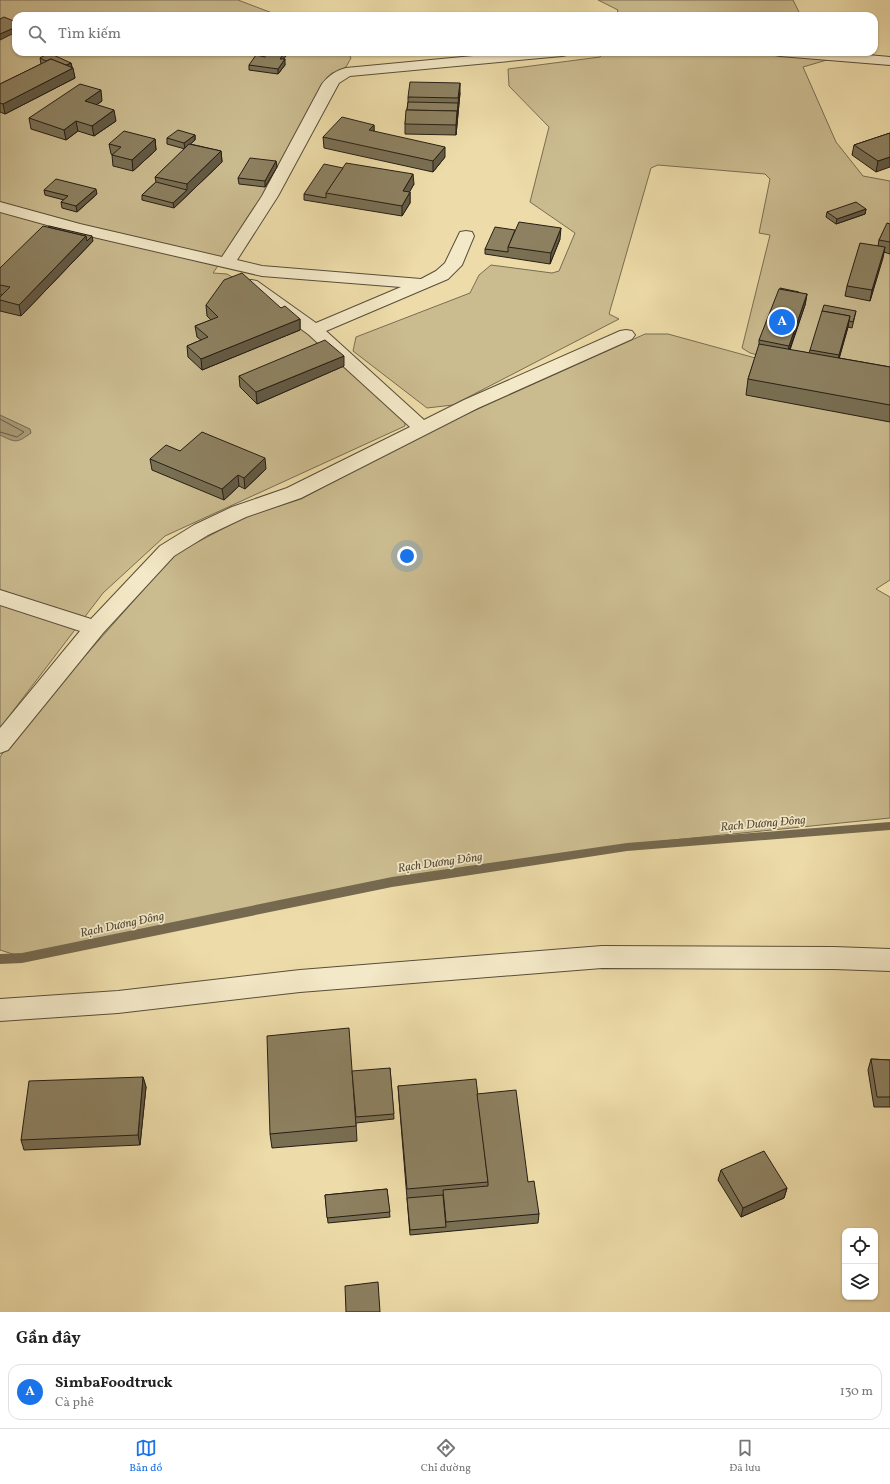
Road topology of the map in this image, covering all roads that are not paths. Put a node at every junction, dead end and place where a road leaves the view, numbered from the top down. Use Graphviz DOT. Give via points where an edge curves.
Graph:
graph roads {
  1 [pos="519,56"];
  2 [pos="829,56"];
  3 [pos="890,61"];
  4 [pos="0,207"];
  5 [pos="466,236"];
  6 [pos="236,265"];
  7 [pos="424,284"];
  8 [pos="314,330"];
  9 [pos="626,335"];
  10 [pos="422,428"];
  11 [pos="0,597"];
  12 [pos="95,628"];
  13 [pos="0,744"];
  14 [pos="890,960"];
  15 [pos="0,1010"];
  1 -- 6 [label="street" via="346,72 334,80 270,196"];
  2 -- 3 [label="street"];
  4 -- 6 [label="street" via="76,228"];
  5 -- 7 [label="street" via="453,264"];
  6 -- 7 [label="street" via="262,271"];
  6 -- 8 [label="street" via="254,288"];
  7 -- 8 [label="street"];
  8 -- 10 [label="street"];
  9 -- 10 [label="street"];
  10 -- 12 [label="street" via="294,493 239,512 201,530 167,551"];
  11 -- 12 [label="street"];
  12 -- 13 [label="street"];
  14 -- 15 [label="street" via="602,957 300,981 118,1002"];
}
